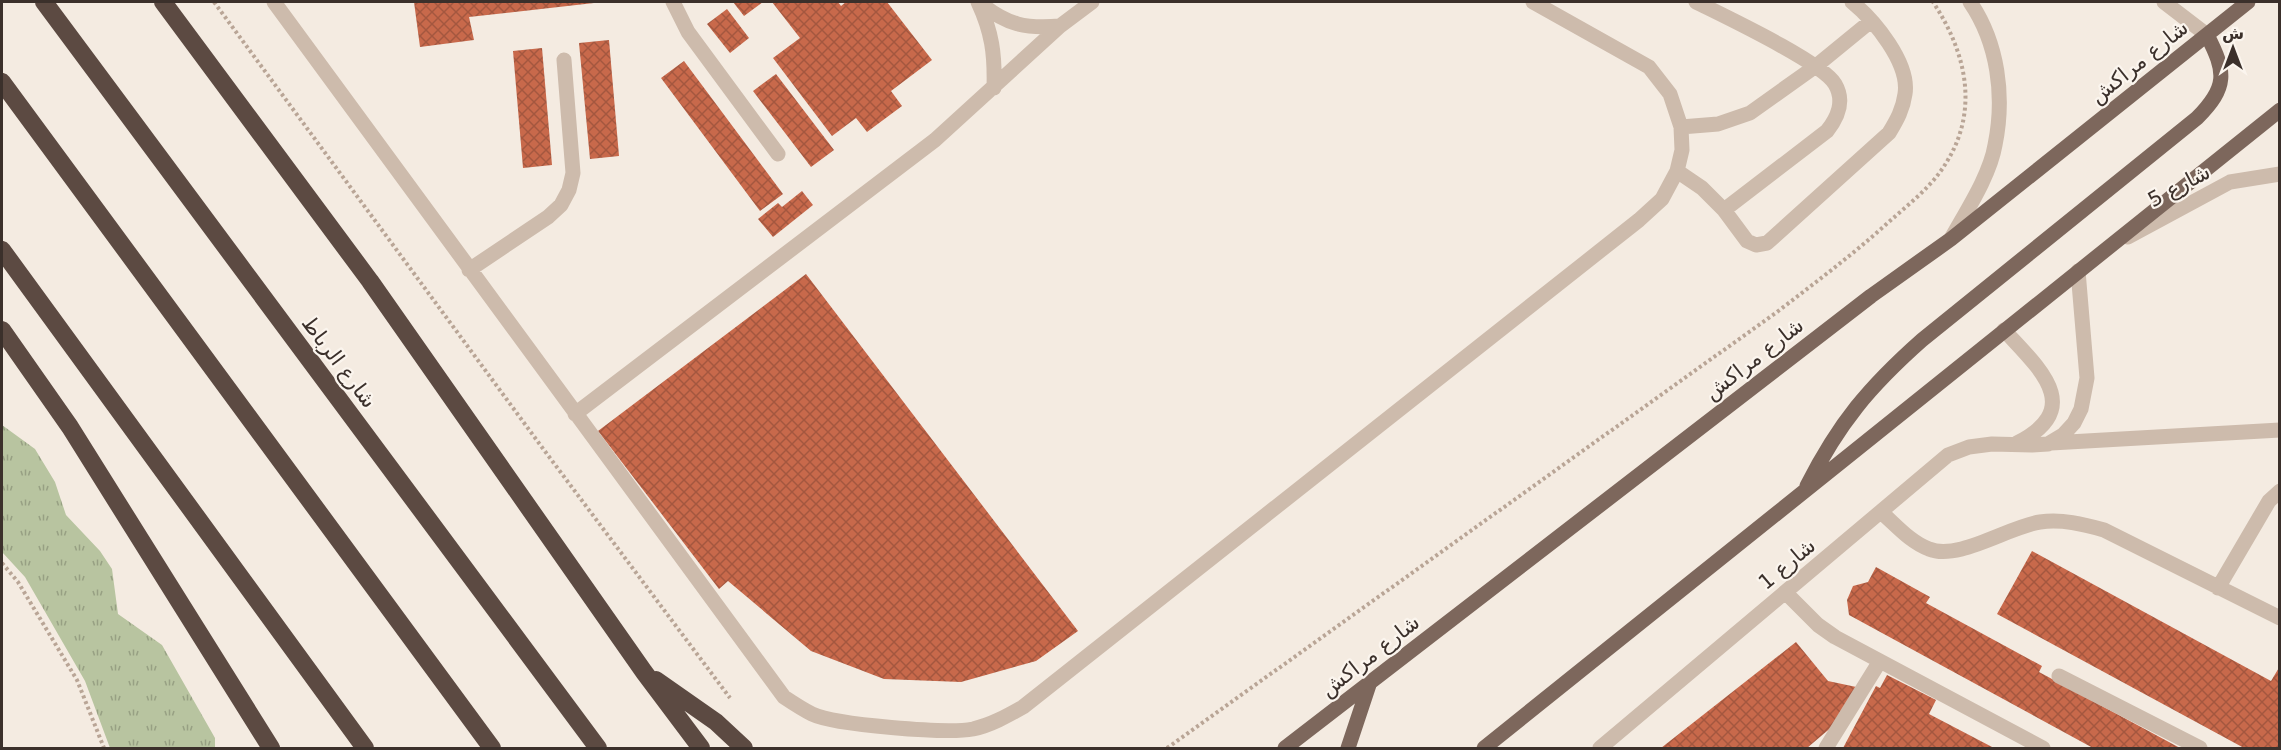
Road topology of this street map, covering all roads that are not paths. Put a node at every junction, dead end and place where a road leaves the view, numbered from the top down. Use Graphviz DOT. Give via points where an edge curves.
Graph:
graph roads {
  1 [pos="44,2"];
  2 [pos="163,2"];
  3 [pos="274,2"];
  4 [pos="673,2"];
  5 [pos="979,2"];
  6 [pos="1092,2"];
  7 [pos="1534,2"];
  8 [pos="1696,2"];
  9 [pos="1852,2"];
  10 [pos="1970,2"];
  11 [pos="2164,2"];
  12 [pos="2248,2"];
  13 [pos="1871,21"];
  14 [pos="1060,26"];
  15 [pos="2207,35"];
  16 [pos="564,60"];
  17 [pos="1816,66"];
  18 [pos="2,82"];
  19 [pos="994,88"];
  20 [pos="2280,110"];
  21 [pos="1681,127"];
  22 [pos="778,154"];
  23 [pos="1677,171"];
  24 [pos="2280,174"];
  25 [pos="1724,210"];
  26 [pos="1951,239"];
  27 [pos="2,250"];
  28 [pos="2104,250"];
  29 [pos="469,270"];
  30 [pos="2078,271"];
  31 [pos="2,330"];
  32 [pos="2004,330"];
  33 [pos="575,414"];
  34 [pos="2280,430"];
  35 [pos="2048,444"];
  36 [pos="2015,445"];
  37 [pos="2280,491"];
  38 [pos="1804,492"];
  39 [pos="1881,512"];
  40 [pos="2218,588"];
  41 [pos="1786,593"];
  42 [pos="2280,618"];
  43 [pos="1880,661"];
  44 [pos="644,672"];
  45 [pos="2059,676"];
  46 [pos="1370,682"];
  47 [pos="271,748"];
  48 [pos="365,748"];
  49 [pos="492,748"];
  50 [pos="598,748"];
  51 [pos="700,748"];
  52 [pos="744,748"];
  53 [pos="1285,748"];
  54 [pos="1348,748"];
  55 [pos="1484,748"];
  56 [pos="1600,748"];
  57 [pos="1826,748"];
  58 [pos="2043,748"];
  59 [pos="2200,748"];
  1 -- 50 [label="highway, شارع الرباط"];
  2 -- 44 [label="highway" via="370,281"];
  3 -- 29 [label="street"];
  4 -- 22 [label="street" via="688,32"];
  5 -- 14 [label="street" via="1016,25"];
  5 -- 19 [label="street" via="993,43"];
  6 -- 14 [label="street"];
  7 -- 21 [label="street" via="1649,67 1670,94"];
  8 -- 17 [label="street"];
  9 -- 13 [label="street"];
  10 -- 26 [label="street" via="1993,48 2000,97 1995,146 1977,192"];
  11 -- 15 [label="street"];
  12 -- 15 [label="main road, شارع مراكش"];
  13 -- 17 [label="street"];
  13 -- 25 [label="street" via="1893,50 1906,91 1901,113 1889,133 1767,243 1747,242"];
  14 -- 19 [label="street"];
  15 -- 26 [label="main road, شارع مراكش"];
  15 -- 38 [label="main road" via="2223,77 2213,102 1886,372 1832,440"];
  16 -- 29 [label="street" via="573,173 569,190 548,217"];
  17 -- 21 [label="street" via="1750,113 1718,124"];
  17 -- 25 [label="street" via="1834,83 1839,95 1840,108 1835,120"];
  18 -- 49 [label="highway"];
  19 -- 33 [label="street" via="935,140"];
  20 -- 28 [label="main road"];
  21 -- 23 [label="street" via="1682,150"];
  23 -- 25 [label="street"];
  23 -- 33 [label="street" via="1662,199 1611,242 1023,707 999,721 972,729 943,731 847,722 813,714 784,697"];
  24 -- 28 [label="street, شارع 5" via="2230,182"];
  26 -- 46 [label="main road, شارع مراكش" via="1871,296"];
  27 -- 48 [label="highway"];
  28 -- 30 [label="main road"];
  29 -- 33 [label="street"];
  30 -- 32 [label="main road"];
  30 -- 35 [label="street" via="2086,393 2074,423"];
  31 -- 47 [label="highway" via="70,427"];
  32 -- 36 [label="street" via="2047,378 2052,391 2049,417 2042,428"];
  32 -- 38 [label="main road"];
  34 -- 35 [label="street, شارع 1"];
  35 -- 36 [label="street, شارع 1"];
  36 -- 39 [label="street, شارع 1" via="1969,447 1948,455"];
  37 -- 40 [label="street" via="2269,501"];
  38 -- 55 [label="main road"];
  39 -- 40 [label="street" via="1912,540 1930,550 1950,553 2039,522 2083,524 2104,530"];
  39 -- 41 [label="street, شارع 1"];
  40 -- 42 [label="street"];
  41 -- 43 [label="street" via="1818,625"];
  41 -- 56 [label="street, شارع 1"];
  43 -- 57 [label="street"];
  43 -- 58 [label="street"];
  44 -- 51 [label="highway"];
  44 -- 52 [label="highway" via="716,722"];
  45 -- 59 [label="street"];
  46 -- 53 [label="main road, شارع مراكش"];
  46 -- 54 [label="main road"];
}
